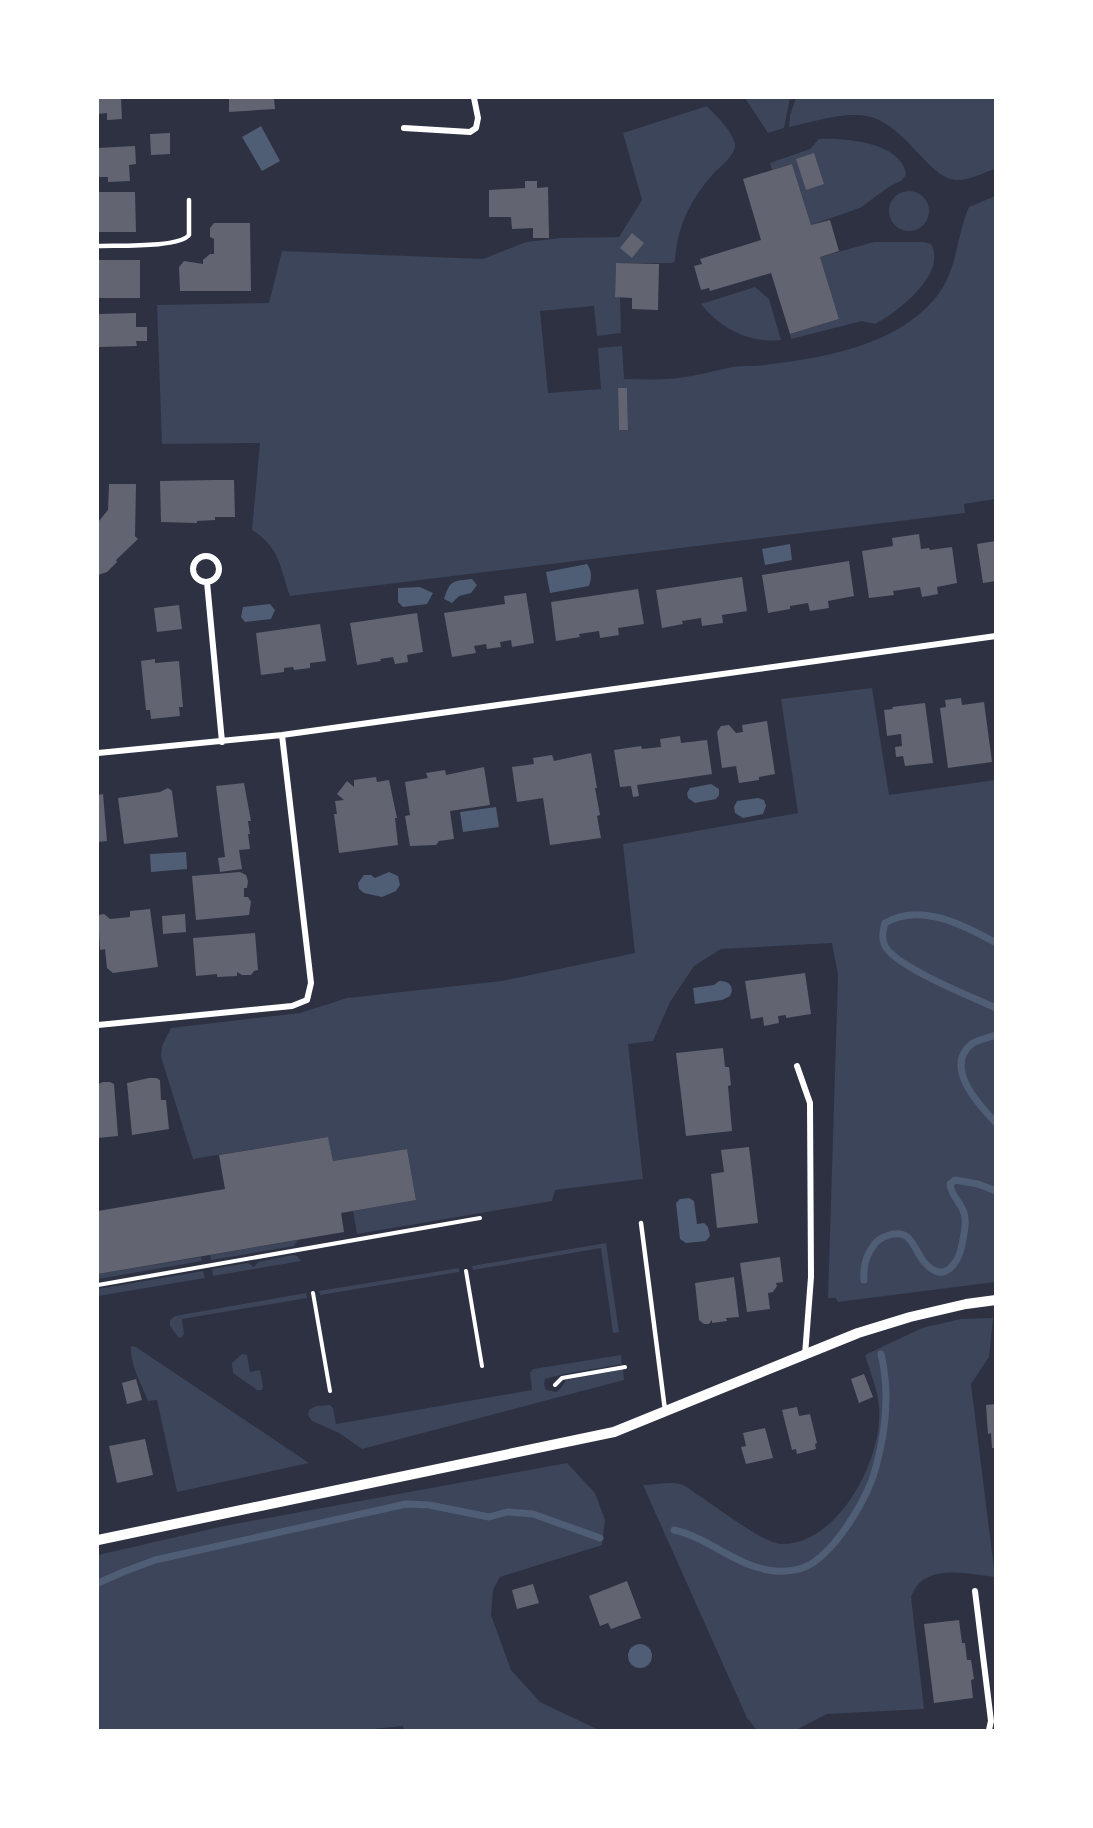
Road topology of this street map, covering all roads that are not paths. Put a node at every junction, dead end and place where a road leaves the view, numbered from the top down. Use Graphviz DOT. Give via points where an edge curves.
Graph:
graph roads {
  1 [pos="474,98"];
  2 [pos="404,128"];
  3 [pos="189,200"];
  4 [pos="98,246"];
  5 [pos="207,582"];
  6 [pos="996,636"];
  7 [pos="282,735"];
  8 [pos="222,742"];
  9 [pos="98,753"];
  10 [pos="98,1025"];
  11 [pos="797,1066"];
  12 [pos="641,1223"];
  13 [pos="996,1300"];
  14 [pos="805,1356"];
  15 [pos="665,1413"];
  16 [pos="98,1540"];
  17 [pos="975,1591"];
  18 [pos="989,1731"];
  1 -- 2 [label="street" via="478,118 476,128 470,132"];
  3 -- 4 [label="lane" via="186,238 172,243"];
  5 -- 5 [label="street" via="218,576 219,567 207,555 195,561 192,569 198,580"];
  5 -- 8 [label="street"];
  6 -- 7 [label="street"];
  7 -- 8 [label="street"];
  7 -- 10 [label="street" via="311,983 307,1000 292,1006"];
  8 -- 9 [label="street"];
  11 -- 14 [label="street" via="810,1103 811,1277"];
  12 -- 15 [label="lane"];
  13 -- 14 [label="street" via="910,1317 858,1333"];
  14 -- 15 [label="street"];
  15 -- 16 [label="street" via="615,1432"];
  17 -- 18 [label="street"];
}
